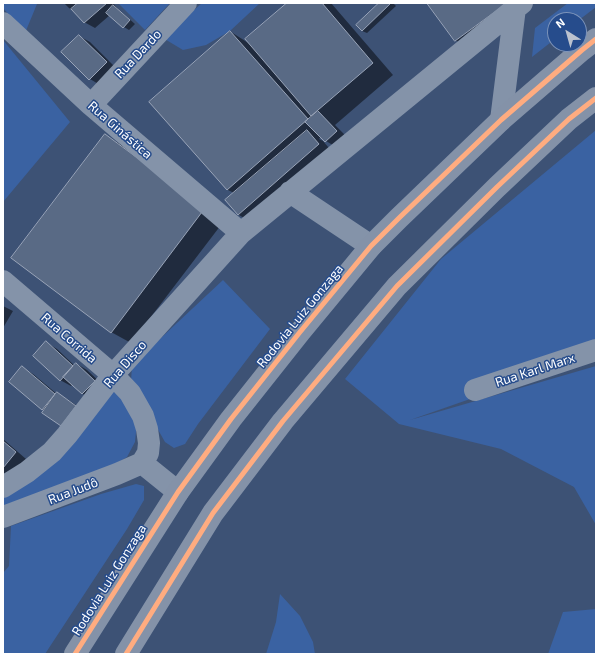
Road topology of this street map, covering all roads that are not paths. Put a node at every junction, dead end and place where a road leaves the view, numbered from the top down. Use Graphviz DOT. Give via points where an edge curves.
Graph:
graph roads {
  1 [pos="186,3"];
  2 [pos="517,5"];
  3 [pos="3,23"];
  4 [pos="596,39"];
  5 [pos="596,98"];
  6 [pos="91,105"];
  7 [pos="501,120"];
  8 [pos="290,192"];
  9 [pos="241,233"];
  10 [pos="371,246"];
  11 [pos="3,281"];
  12 [pos="596,350"];
  13 [pos="113,375"];
  14 [pos="475,390"];
  15 [pos="142,463"];
  16 [pos="3,487"];
  17 [pos="178,492"];
  18 [pos="3,517"];
  19 [pos="75,654"];
  20 [pos="126,654"];
  1 -- 6 [label="street, Rua Dardo"];
  2 -- 7 [label="street"];
  2 -- 8 [label="street, Rua Disco"];
  3 -- 6 [label="street, Rua Ginástica"];
  4 -- 7 [label="highway, Rodovia Luiz Gonzaga"];
  5 -- 20 [label="highway" via="568,119 397,286 283,421 213,513"];
  6 -- 9 [label="street, Rua Ginástica"];
  7 -- 10 [label="highway, Rodovia Luiz Gonzaga"];
  8 -- 9 [label="street, Rua Disco"];
  8 -- 10 [label="street"];
  9 -- 13 [label="street, Rua Disco"];
  10 -- 17 [label="highway, Rodovia Luiz Gonzaga" via="231,419"];
  11 -- 13 [label="street, Rua Corrida"];
  12 -- 14 [label="street, Rua Karl Marx"];
  13 -- 15 [label="street, Rua Corrida" via="130,393 143,416 150,443"];
  13 -- 16 [label="street, Rua Disco" via="52,452"];
  15 -- 17 [label="street"];
  15 -- 18 [label="street, Rua Judô"];
  17 -- 19 [label="highway, Rodovia Luiz Gonzaga"];
}
